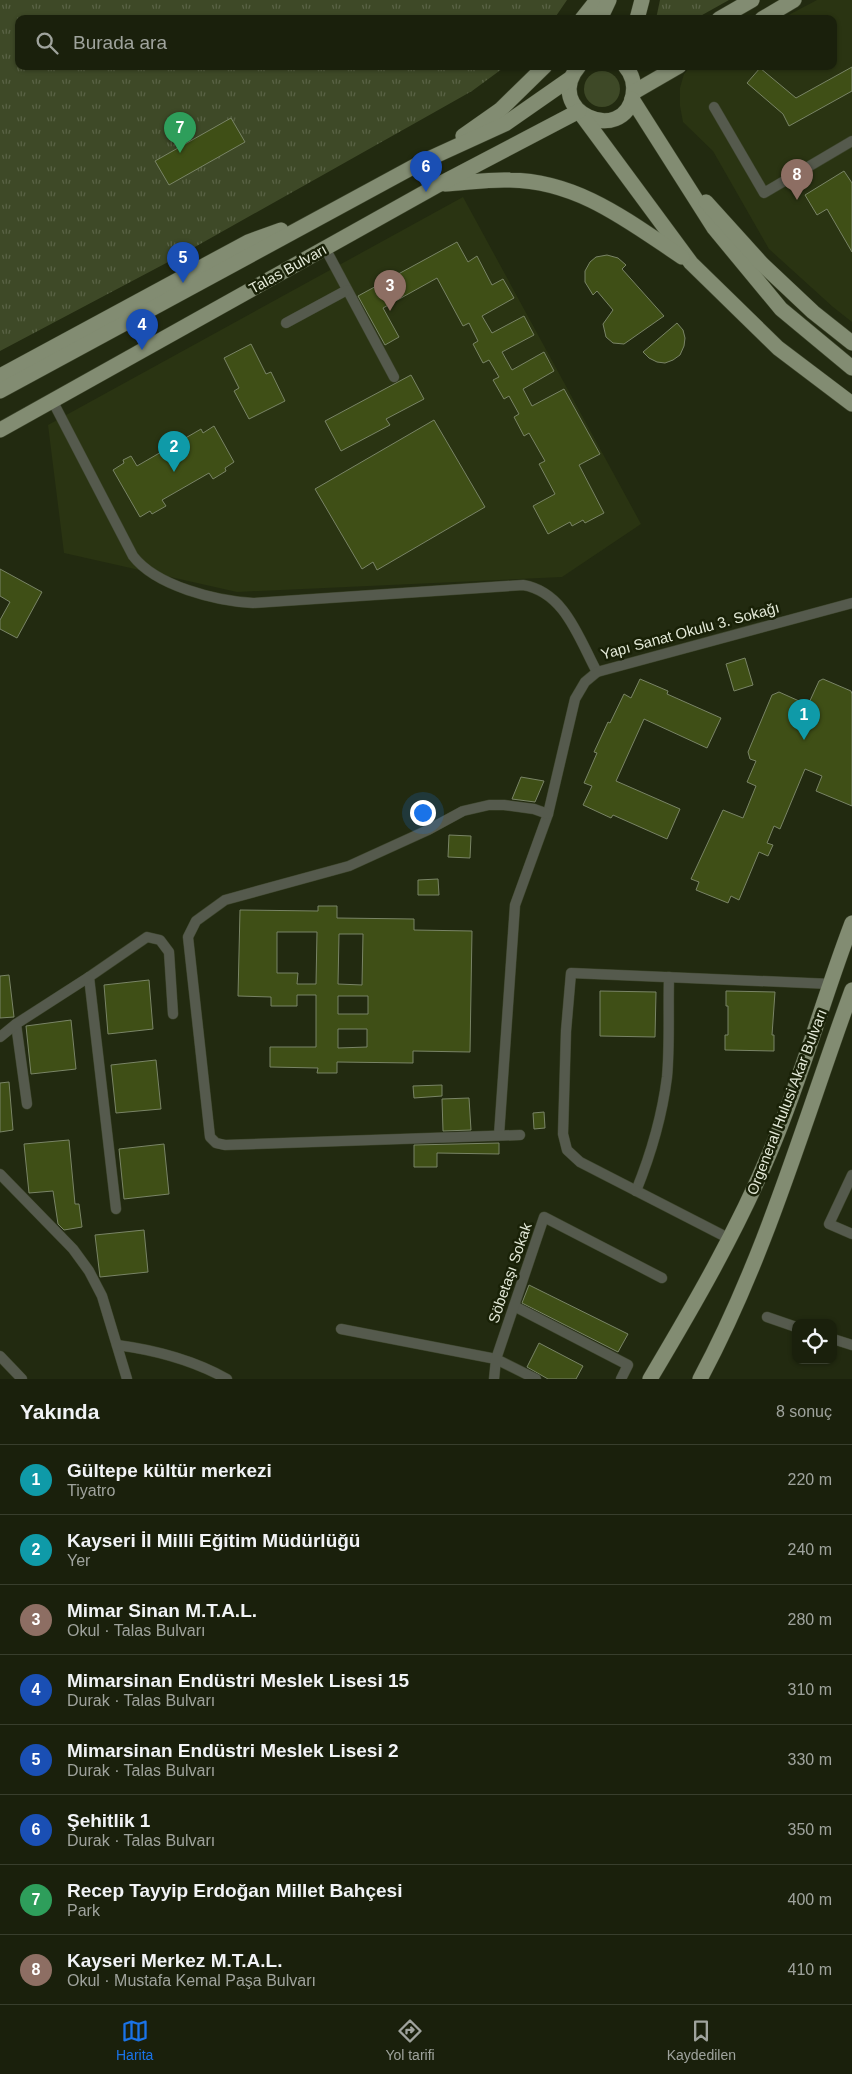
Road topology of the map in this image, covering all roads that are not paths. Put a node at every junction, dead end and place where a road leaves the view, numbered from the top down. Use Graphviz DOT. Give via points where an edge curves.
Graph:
graph roads {
  1 [pos="597,0"];
  2 [pos="608,0"];
  3 [pos="642,0"];
  4 [pos="752,0"];
  5 [pos="794,0"];
  6 [pos="585,15"];
  7 [pos="602,15"];
  8 [pos="638,15"];
  9 [pos="725,15"];
  10 [pos="769,15"];
  11 [pos="541,70"];
  12 [pos="576,70"];
  13 [pos="630,70"];
  14 [pos="673,70"];
  15 [pos="633,95"];
  16 [pos="714,107"];
  17 [pos="580,112"];
  18 [pos="852,141"];
  19 [pos="433,157"];
  20 [pos="677,169"];
  21 [pos="438,185"];
  22 [pos="329,213"];
  23 [pos="325,248"];
  24 [pos="691,263"];
  25 [pos="347,290"];
  26 [pos="286,322"];
  27 [pos="852,343"];
  28 [pos="852,368"];
  29 [pos="0,376"];
  30 [pos="394,377"];
  31 [pos="0,391"];
  32 [pos="52,400"];
  33 [pos="852,404"];
  34 [pos="0,430"];
  35 [pos="852,603"];
  36 [pos="597,672"];
  37 [pos="548,814"];
  38 [pos="852,923"];
  39 [pos="89,977"];
  40 [pos="669,977"];
  41 [pos="831,984"];
  42 [pos="852,992"];
  43 [pos="173,1014"];
  44 [pos="16,1024"];
  45 [pos="0,1037"];
  46 [pos="27,1104"];
  47 [pos="520,1134"];
  48 [pos="498,1135"];
  49 [pos="0,1174"];
  50 [pos="852,1175"];
  51 [pos="636,1191"];
  52 [pos="116,1209"];
  53 [pos="852,1234"];
  54 [pos="730,1239"];
  55 [pos="662,1278"];
  56 [pos="514,1306"];
  57 [pos="767,1318"];
  58 [pos="792,1326"];
  59 [pos="341,1329"];
  60 [pos="837,1340"];
  61 [pos="117,1345"];
  62 [pos="852,1345"];
  63 [pos="0,1356"];
  64 [pos="496,1359"];
  65 [pos="22,1379"];
  66 [pos="127,1379"];
  67 [pos="227,1379"];
  68 [pos="494,1379"];
  69 [pos="536,1379"];
  70 [pos="620,1379"];
  71 [pos="650,1379"];
  72 [pos="700,1379"];
  1 -- 6 [label="main road"];
  2 -- 7 [label="main road"];
  3 -- 8 [label="main road"];
  4 -- 9 [label="main road"];
  5 -- 10 [label="main road"];
  11 -- 19 [label="main road" via="500,110"];
  12 -- 17 [label="main road" via="570,94"];
  12 -- 19 [label="main road, Talas Bulvarı" via="505,124"];
  13 -- 15 [label="main road"];
  14 -- 15 [label="main road"];
  15 -- 17 [label="main road" via="624,112 610,120 595,120"];
  15 -- 20 [label="main road"];
  16 -- 18 [label="street" via="764,193"];
  17 -- 21 [label="main road, Talas Bulvarı"];
  17 -- 24 [label="main road"];
  19 -- 22 [label="main road, Talas Bulvarı"];
  20 -- 27 [label="main road" via="762,264"];
  20 -- 28 [label="main road" via="714,228 781,309"];
  21 -- 23 [label="main road, Talas Bulvarı"];
  21 -- 24 [label="main road" via="510,180 573,192 604,205"];
  22 -- 29 [label="main road" via="248,242"];
  22 -- 31 [label="main road, Talas Bulvarı"];
  23 -- 25 [label="street"];
  23 -- 32 [label="main road, Talas Bulvarı"];
  24 -- 33 [label="main road" via="778,348"];
  25 -- 26 [label="street"];
  25 -- 30 [label="street"];
  32 -- 34 [label="main road, Talas Bulvarı"];
  32 -- 36 [label="street" via="133,556 152,574 212,597 253,603 530,586 545,592 562,607"];
  35 -- 36 [label="street, Yapı Sanat Okulu 3. Sokağı"];
  36 -- 37 [label="street, Yapı Sanat Okulu 3. Sokağı" via="585,682 575,699"];
  37 -- 48 [label="street, Yapı Sanat Okulu 3. Sokağı" via="515,905"];
  37 -- 48 [label="street" via="504,805 463,811 350,866 225,900 196,921 188,937 210,1137 216,1143 235,1145"];
  38 -- 41 [label="main road, Orgeneral Hulusi Akar Bulvarı"];
  39 -- 43 [label="street" via="147,937 156,938 169,952"];
  39 -- 44 [label="street"];
  39 -- 52 [label="street"];
  40 -- 41 [label="street"];
  40 -- 51 [label="street" via="664,1095 654,1142"];
  40 -- 51 [label="street" via="571,973 566,1031 565,1144 570,1155 580,1162"];
  41 -- 54 [label="main road, Orgeneral Hulusi Akar Bulvarı" via="778,1133"];
  42 -- 72 [label="main road, Orgeneral Hulusi Akar Bulvarı" via="773,1215 731,1317"];
  44 -- 45 [label="street"];
  44 -- 46 [label="street"];
  47 -- 48 [label="street"];
  49 -- 61 [label="street" via="89,1270 102,1296"];
  50 -- 53 [label="street" via="828,1224"];
  51 -- 54 [label="street"];
  54 -- 71 [label="main road, Orgeneral Hulusi Akar Bulvarı"];
  55 -- 56 [label="street, Söbetaşı Sokak" via="544,1217"];
  56 -- 64 [label="street, Söbetaşı Sokak"];
  56 -- 70 [label="street" via="628,1365"];
  57 -- 58 [label="street"];
  59 -- 64 [label="street"];
  60 -- 62 [label="street"];
  61 -- 66 [label="street"];
  61 -- 67 [label="street" via="177,1358"];
  63 -- 65 [label="street"];
  64 -- 68 [label="street, Söbetaşı Sokak"];
  64 -- 69 [label="street"];
}
